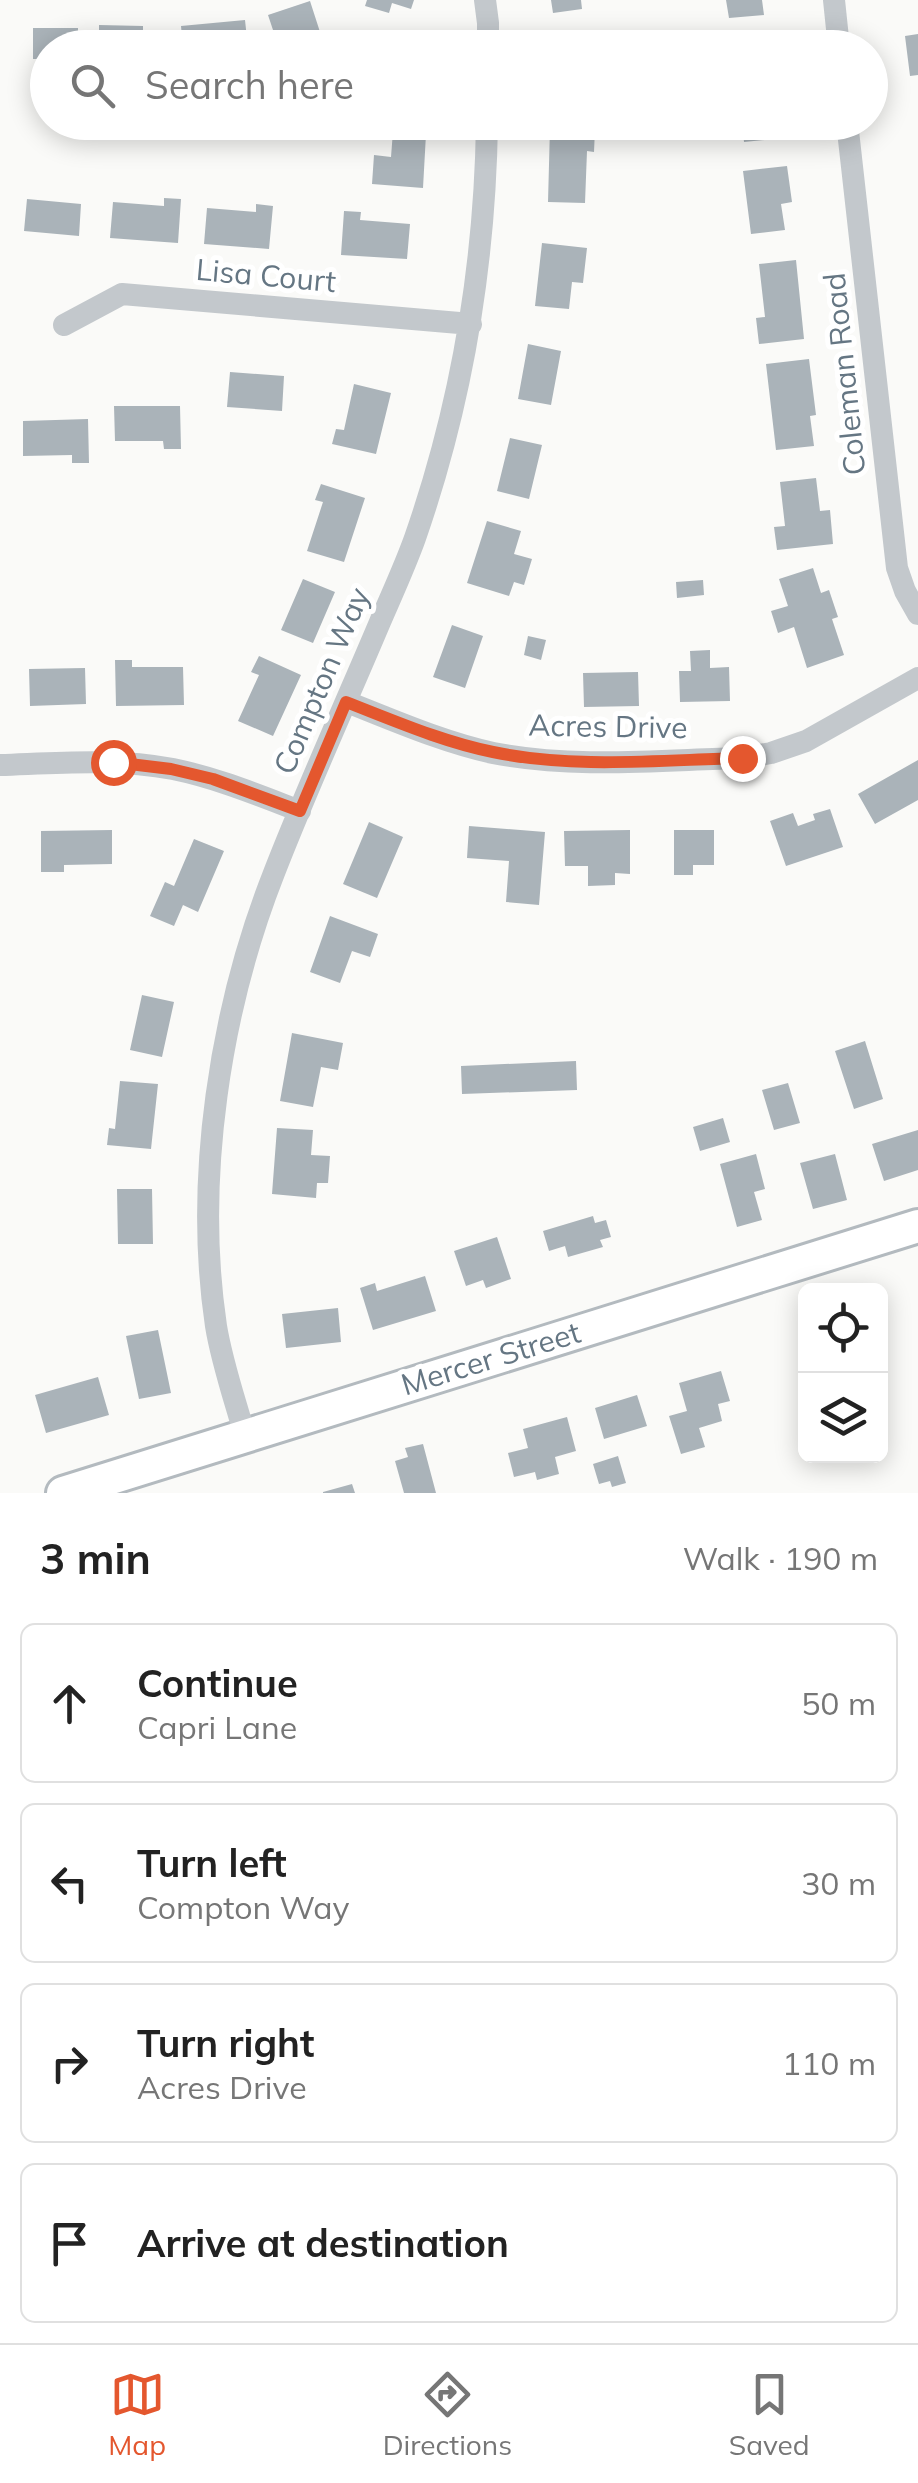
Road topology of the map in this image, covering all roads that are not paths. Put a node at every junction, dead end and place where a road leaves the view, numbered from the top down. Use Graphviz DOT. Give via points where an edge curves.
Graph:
graph roads {
  1 [pos="484,0"];
  2 [pos="834,0"];
  3 [pos="488,30"];
  4 [pos="837,30"];
  5 [pos="486,140"];
  6 [pos="849,140"];
  7 [pos="471,324"];
  8 [pos="64,325"];
  9 [pos="918,614"];
  10 [pos="918,678"];
  11 [pos="346,702"];
  12 [pos="0,765"];
  13 [pos="300,811"];
  14 [pos="918,1226"];
  15 [pos="245,1436"];
  16 [pos="64,1493"];
  1 -- 3 [label="street"];
  2 -- 4 [label="street"];
  5 -- 7 [label="street, Compton Way"];
  6 -- 9 [label="street, Coleman Road" via="897,568"];
  7 -- 8 [label="street, Lisa Court" via="122,294"];
  7 -- 11 [label="street, Compton Way" via="440,463"];
  10 -- 11 [label="street, Acres Drive" via="806,741 742,758 530,758 440,738"];
  11 -- 13 [label="street, Compton Way"];
  12 -- 13 [label="street" via="113,762 171,769"];
  13 -- 15 [label="street, Compton Way" via="252,933 231,1010 210,1168 216,1328"];
  14 -- 15 [label="street, Mercer Street"];
  15 -- 16 [label="street, Mercer Street"];
}
